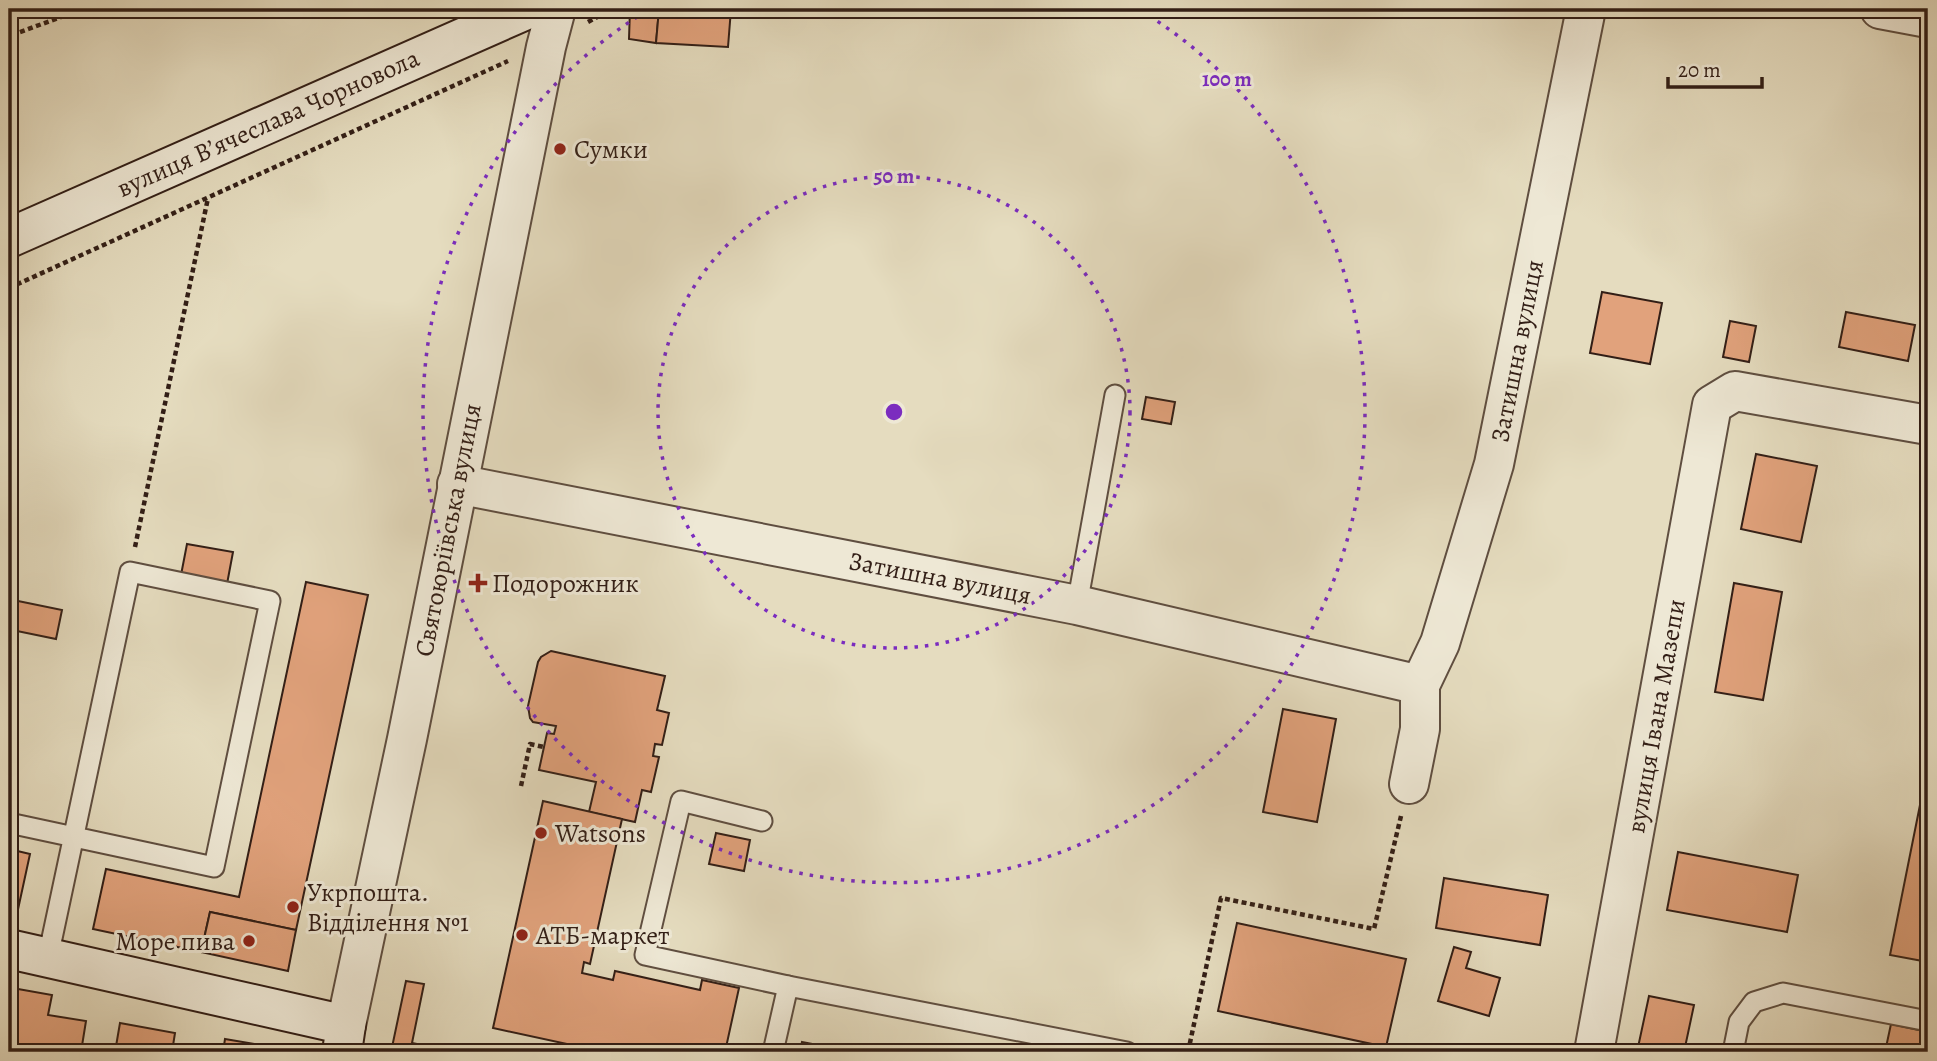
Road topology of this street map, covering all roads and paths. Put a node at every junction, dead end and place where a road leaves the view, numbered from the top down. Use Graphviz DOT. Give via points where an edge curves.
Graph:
graph roads {
  1 [pos="83,9"];
  2 [pos="528,9"];
  3 [pos="556,9"];
  4 [pos="1586,9"];
  5 [pos="1880,9"];
  6 [pos="1928,18"];
  7 [pos="12,35"];
  8 [pos="546,47"];
  9 [pos="208,198"];
  10 [pos="9,237"];
  11 [pos="9,288"];
  12 [pos="1115,395"];
  13 [pos="1928,425"];
  14 [pos="457,484"];
  15 [pos="130,572"];
  16 [pos="1077,605"];
  17 [pos="1420,684"];
  18 [pos="544,747"];
  19 [pos="1409,784"];
  20 [pos="521,786"];
  21 [pos="762,821"];
  22 [pos="9,823"];
  23 [pos="72,836"];
  24 [pos="9,949"];
  25 [pos="48,957"];
  26 [pos="788,986"];
  27 [pos="1928,1021"];
  28 [pos="344,1039"];
  29 [pos="773,1052"];
  30 [pos="1127,1052"];
  31 [pos="1188,1052"];
  32 [pos="1594,1052"];
  33 [pos="1733,1052"];
  1 -- 7 [label="path"];
  2 -- 10 [label="street, вулиця Вʼячеслава Чорновола"];
  3 -- 8 [label="street, Святоюріївська вулиця"];
  4 -- 17 [label="street, Затишна вулиця" via="1494,464 1440,643"];
  5 -- 6 [label="street"];
  8 -- 9 [label="path"];
  8 -- 14 [label="street, Святоюріївська вулиця"];
  9 -- 11 [label="path"];
  9 -- 15 [label="path"];
  12 -- 16 [label="lane"];
  13 -- 32 [label="street, вулиця Івана Мазепи" via="1735,391 1712,405"];
  14 -- 16 [label="street, Затишна вулиця"];
  14 -- 28 [label="street, Святоюріївська вулиця"];
  15 -- 23 [label="lane"];
  15 -- 23 [label="lane" via="270,601 214,867"];
  16 -- 17 [label="street, Затишна вулиця"];
  17 -- 19 [label="street, Затишна вулиця" via="1420,729"];
  18 -- 20 [label="path" via="530,744"];
  19 -- 31 [label="path" via="1374,929 1221,898"];
  21 -- 26 [label="lane" via="681,802 645,955"];
  22 -- 23 [label="lane"];
  23 -- 25 [label="lane"];
  24 -- 25 [label="street"];
  25 -- 28 [label="street"];
  26 -- 29 [label="lane"];
  26 -- 30 [label="lane"];
  27 -- 33 [label="lane" via="1783,993 1754,1002 1739,1022"];
}
